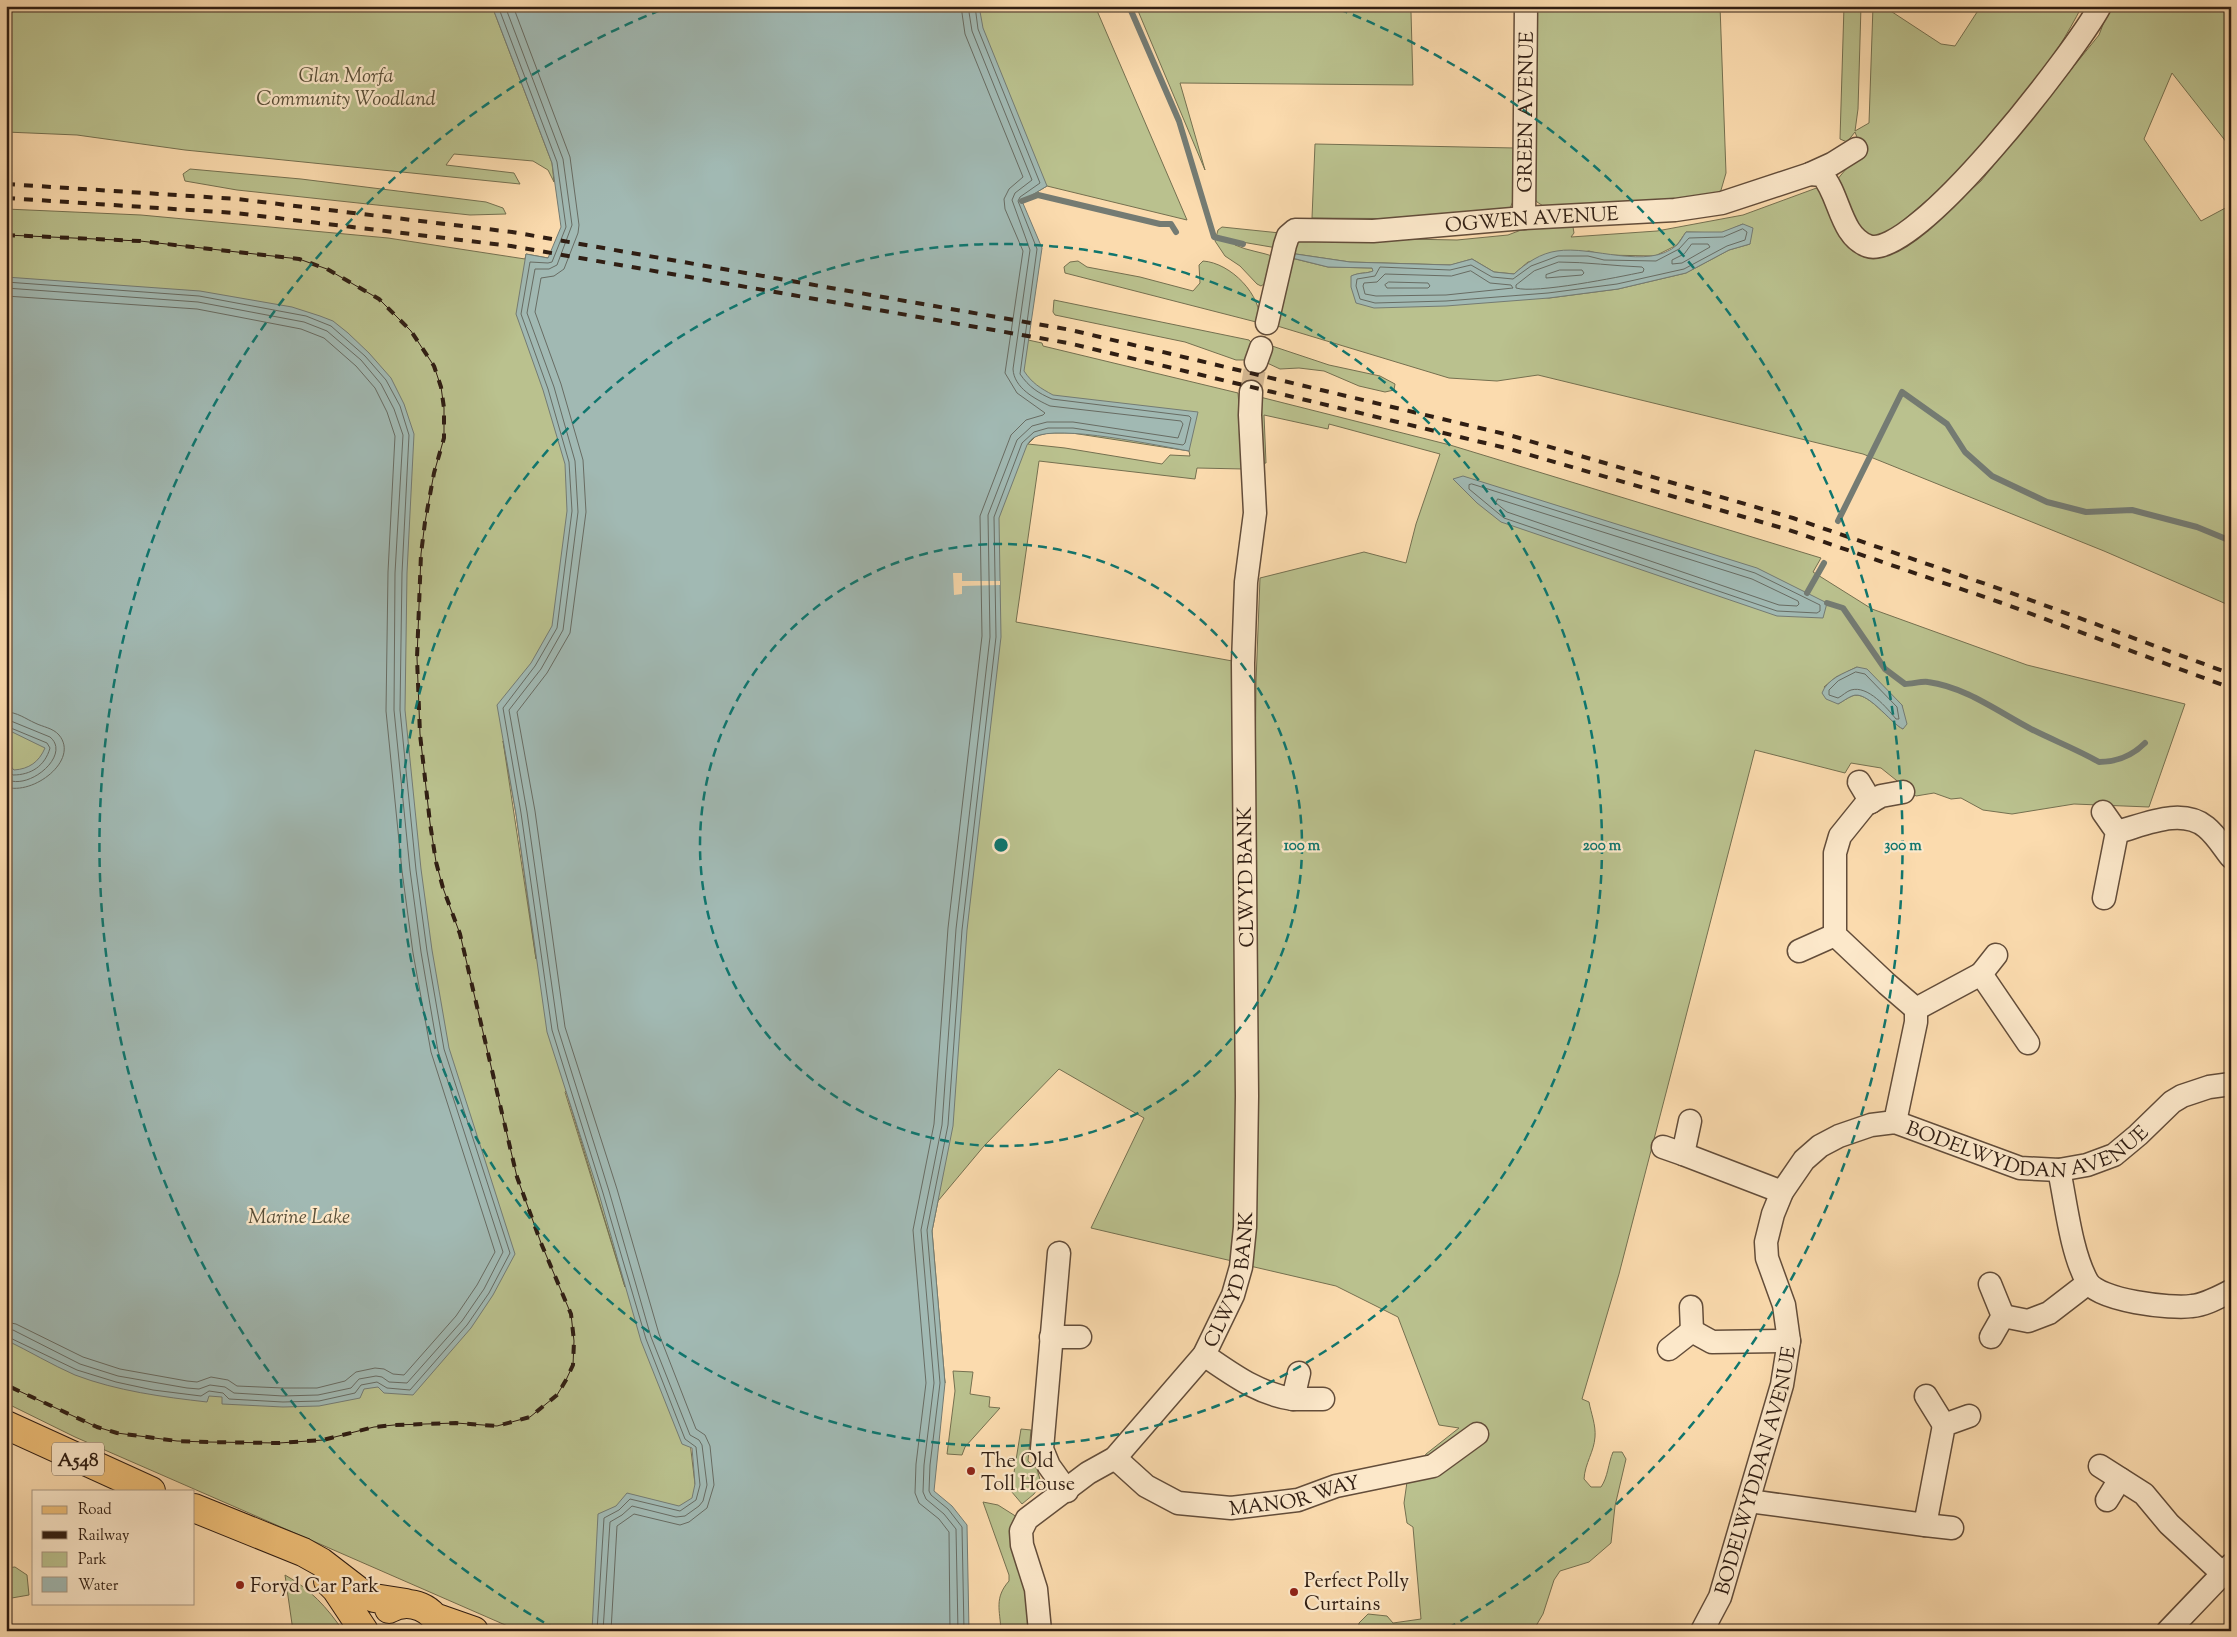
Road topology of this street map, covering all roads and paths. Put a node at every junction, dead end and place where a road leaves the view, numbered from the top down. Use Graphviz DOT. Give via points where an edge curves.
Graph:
graph roads {
  1 [pos="1526,6"];
  2 [pos="2100,6"];
  3 [pos="1856,149"];
  4 [pos="1810,174"];
  5 [pos="1524,218"];
  6 [pos="1267,323"];
  7 [pos="1251,392"];
  8 [pos="1859,782"];
  9 [pos="1903,792"];
  10 [pos="1871,802"];
  11 [pos="2103,812"];
  12 [pos="2117,832"];
  13 [pos="2231,857"];
  14 [pos="2104,898"];
  15 [pos="1835,935"];
  16 [pos="1799,951"];
  17 [pos="1996,955"];
  18 [pos="1981,974"];
  19 [pos="1916,1009"];
  20 [pos="2028,1043"];
  21 [pos="2231,1084"];
  22 [pos="1690,1121"];
  23 [pos="1895,1122"];
  24 [pos="2059,1170"];
  25 [pos="1782,1192"];
  26 [pos="1059,1253"];
  27 [pos="2088,1283"];
  28 [pos="1990,1284"];
  29 [pos="2231,1291"];
  30 [pos="1691,1307"];
  31 [pos="2003,1316"];
  32 [pos="1692,1330"];
  33 [pos="1051,1337"];
  34 [pos="1080,1337"];
  35 [pos="1991,1337"];
  36 [pos="1789,1341"];
  37 [pos="1669,1349"];
  38 [pos="1204,1355"];
  39 [pos="1298,1373"];
  40 [pos="1926,1396"];
  41 [pos="1293,1399"];
  42 [pos="1323,1399"];
  43 [pos="1969,1416"];
  44 [pos="6,1425"];
  45 [pos="1944,1425"];
  46 [pos="1477,1434"];
  47 [pos="1115,1458"];
  48 [pos="2100,1466"];
  49 [pos="2120,1479"];
  50 [pos="149,1490"];
  51 [pos="1067,1490"];
  52 [pos="2107,1500"];
  53 [pos="1749,1501"];
  54 [pos="195,1508"];
  55 [pos="1925,1525"];
  56 [pos="1952,1528"];
  57 [pos="274,1542"];
  58 [pos="2226,1569"];
  59 [pos="406,1603"];
  60 [pos="438,1624"];
  61 [pos="364,1631"];
  62 [pos="372,1631"];
  63 [pos="474,1631"];
  64 [pos="1040,1631"];
  65 [pos="1702,1631"];
  66 [pos="2168,1631"];
  1 -- 5 [label="street, GREEN AVENUE"];
  2 -- 4 [label="street" via="2053,74 1978,166 1938,207 1895,239 1880,247 1869,247 1856,240 1848,229 1831,184 1822,175"];
  3 -- 4 [label="street, OGWEN AVENUE"];
  4 -- 5 [label="street, OGWEN AVENUE" via="1722,203 1675,210"];
  5 -- 6 [label="street, OGWEN AVENUE" via="1373,230 1295,230 1285,245"];
  7 -- 38 [label="street, CLWYD BANK" via="1255,513 1246,582 1243,663 1245,1227 1241,1267 1233,1295"];
  8 -- 10 [label="street"];
  9 -- 10 [label="street" via="1881,796"];
  10 -- 15 [label="street" via="1840,836 1835,853"];
  11 -- 12 [label="street"];
  12 -- 13 [label="street" via="2172,818 2187,818 2216,836"];
  12 -- 14 [label="street"];
  15 -- 16 [label="street"];
  15 -- 19 [label="street"];
  17 -- 18 [label="street"];
  18 -- 19 [label="street"];
  18 -- 20 [label="street"];
  19 -- 23 [label="street"];
  21 -- 24 [label="street, BODELWYDDAN AVENUE" via="2182,1096 2114,1154 2086,1165"];
  22 -- 25 [label="street" via="1673,1150"];
  23 -- 24 [label="street, BODELWYDDAN AVENUE" via="2020,1168"];
  23 -- 25 [label="street, BODELWYDDAN AVENUE" via="1870,1126 1820,1146 1804,1160"];
  24 -- 27 [label="street" via="2078,1262"];
  25 -- 36 [label="street, BODELWYDDAN AVENUE" via="1772,1214 1766,1242 1767,1258 1784,1305"];
  26 -- 33 [label="street"];
  27 -- 29 [label="street" via="2103,1293 2120,1298 2172,1307 2193,1306"];
  27 -- 31 [label="street" via="2049,1313 2028,1321"];
  28 -- 31 [label="street"];
  30 -- 32 [label="street"];
  31 -- 35 [label="street"];
  32 -- 36 [label="street" via="1712,1342"];
  32 -- 37 [label="street"];
  33 -- 34 [label="street"];
  33 -- 51 [label="street" via="1042,1449 1049,1466"];
  36 -- 53 [label="street, BODELWYDDAN AVENUE" via="1782,1385"];
  38 -- 41 [label="street" via="1254,1388 1275,1397"];
  38 -- 47 [label="street, CLWYD BANK"];
  39 -- 41 [label="street"];
  40 -- 45 [label="street"];
  41 -- 42 [label="street"];
  43 -- 45 [label="street"];
  44 -- 50 [label="main road, A548"];
  45 -- 55 [label="street"];
  46 -- 47 [label="street, MANOR WAY" via="1433,1466 1336,1486 1298,1500 1231,1508 1178,1503 1146,1486"];
  47 -- 51 [label="street"];
  48 -- 49 [label="street"];
  49 -- 52 [label="street"];
  49 -- 58 [label="street" via="2144,1494 2170,1524"];
  51 -- 64 [label="street" via="1027,1519 1021,1531 1022,1545 1036,1589"];
  53 -- 55 [label="street"];
  53 -- 65 [label="street, BODELWYDDAN AVENUE" via="1720,1597"];
  54 -- 57 [label="main road"];
  55 -- 56 [label="street"];
  57 -- 59 [label="main road" via="321,1562 360,1592 374,1598"];
  57 -- 61 [label="main road" via="315,1569 336,1589"];
  58 -- 66 [label="street"];
  59 -- 60 [label="main road" via="422,1607"];
  59 -- 62 [label="main road" via="383,1612"];
  60 -- 63 [label="main road"];
}
